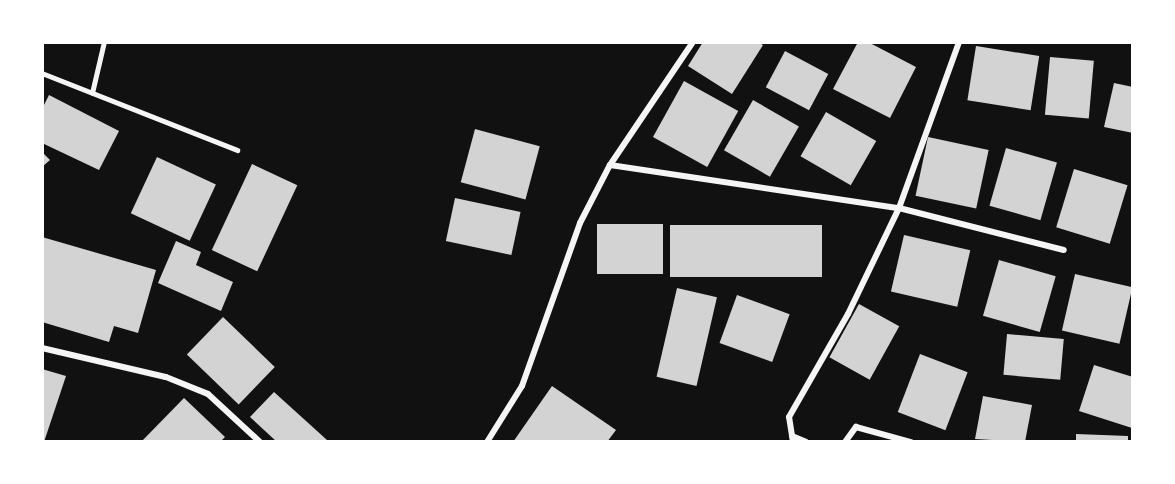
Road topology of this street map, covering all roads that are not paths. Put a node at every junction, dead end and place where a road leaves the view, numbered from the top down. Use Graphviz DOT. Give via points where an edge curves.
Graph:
graph roads {
  1 [pos="104,42"];
  2 [pos="693,42"];
  3 [pos="959,42"];
  4 [pos="42,73"];
  5 [pos="92,93"];
  6 [pos="237,150"];
  7 [pos="610,165"];
  8 [pos="899,208"];
  9 [pos="1064,250"];
  10 [pos="42,348"];
  11 [pos="793,439"];
  12 [pos="260,442"];
  13 [pos="487,442"];
  14 [pos="806,442"];
  15 [pos="845,442"];
  16 [pos="911,442"];
  1 -- 5 [label="lane"];
  2 -- 7 [label="street"];
  3 -- 8 [label="street"];
  4 -- 5 [label="lane"];
  5 -- 6 [label="lane"];
  7 -- 8 [label="street"];
  7 -- 13 [label="street" via="580,223 522,386"];
  8 -- 9 [label="street"];
  8 -- 11 [label="street" via="848,314 789,417"];
  10 -- 12 [label="street" via="165,377 208,394"];
  11 -- 14 [label="street"];
  15 -- 16 [label="street" via="856,427"];
}
